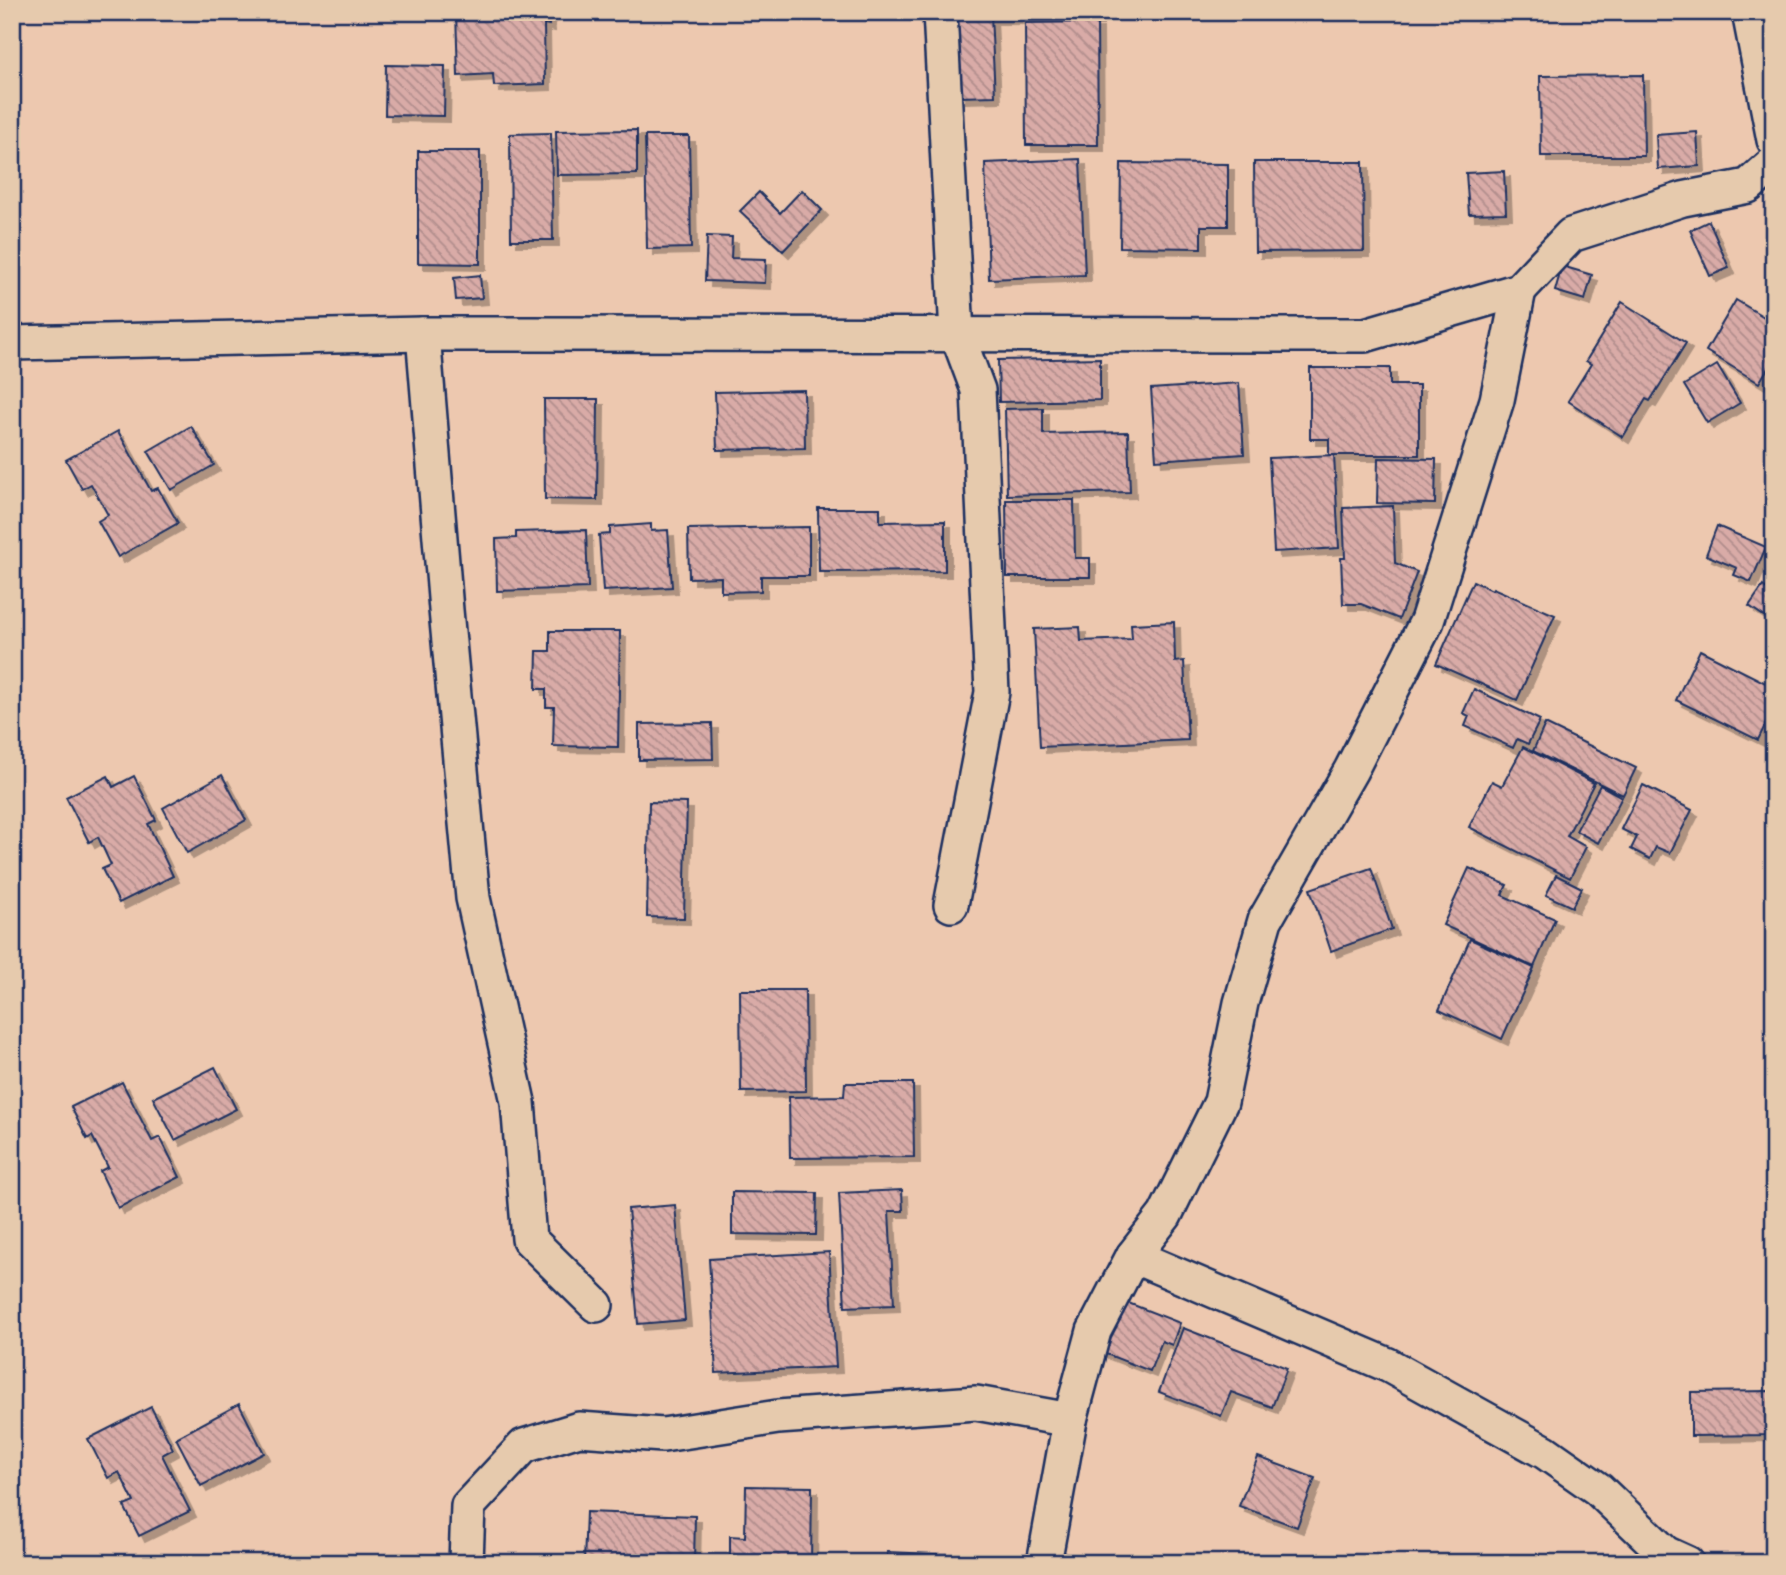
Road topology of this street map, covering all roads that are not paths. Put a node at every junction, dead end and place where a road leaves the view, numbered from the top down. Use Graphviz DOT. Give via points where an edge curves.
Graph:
graph roads {
  1 [pos="940,12"];
  2 [pos="1749,12"];
  3 [pos="1774,140"];
  4 [pos="1774,163"];
  5 [pos="1519,290"];
  6 [pos="423,334"];
  7 [pos="957,334"];
  8 [pos="12,343"];
  9 [pos="951,905"];
  10 [pos="1133,1256"];
  11 [pos="596,1305"];
  12 [pos="1070,1420"];
  13 [pos="466,1563"];
  14 [pos="1044,1563"];
  15 [pos="1687,1563"];
  1 -- 7 [label="street"];
  2 -- 3 [label="street"];
  4 -- 5 [label="street" via="1748,186 1683,199 1571,234"];
  5 -- 7 [label="street" via="1365,335"];
  5 -- 10 [label="street" via="1497,400 1427,621 1351,770 1265,920 1241,1003 1221,1102 1166,1214"];
  6 -- 7 [label="street"];
  6 -- 8 [label="street"];
  6 -- 11 [label="street" via="473,898 519,1102 529,1239"];
  7 -- 9 [label="street" via="978,390 992,692"];
  10 -- 12 [label="street" via="1094,1331"];
  10 -- 15 [label="street" via="1388,1365 1545,1452 1598,1489 1665,1553"];
  12 -- 13 [label="street" via="976,1403 778,1417 663,1435 579,1429 524,1446 468,1506"];
  12 -- 14 [label="street"];
}
